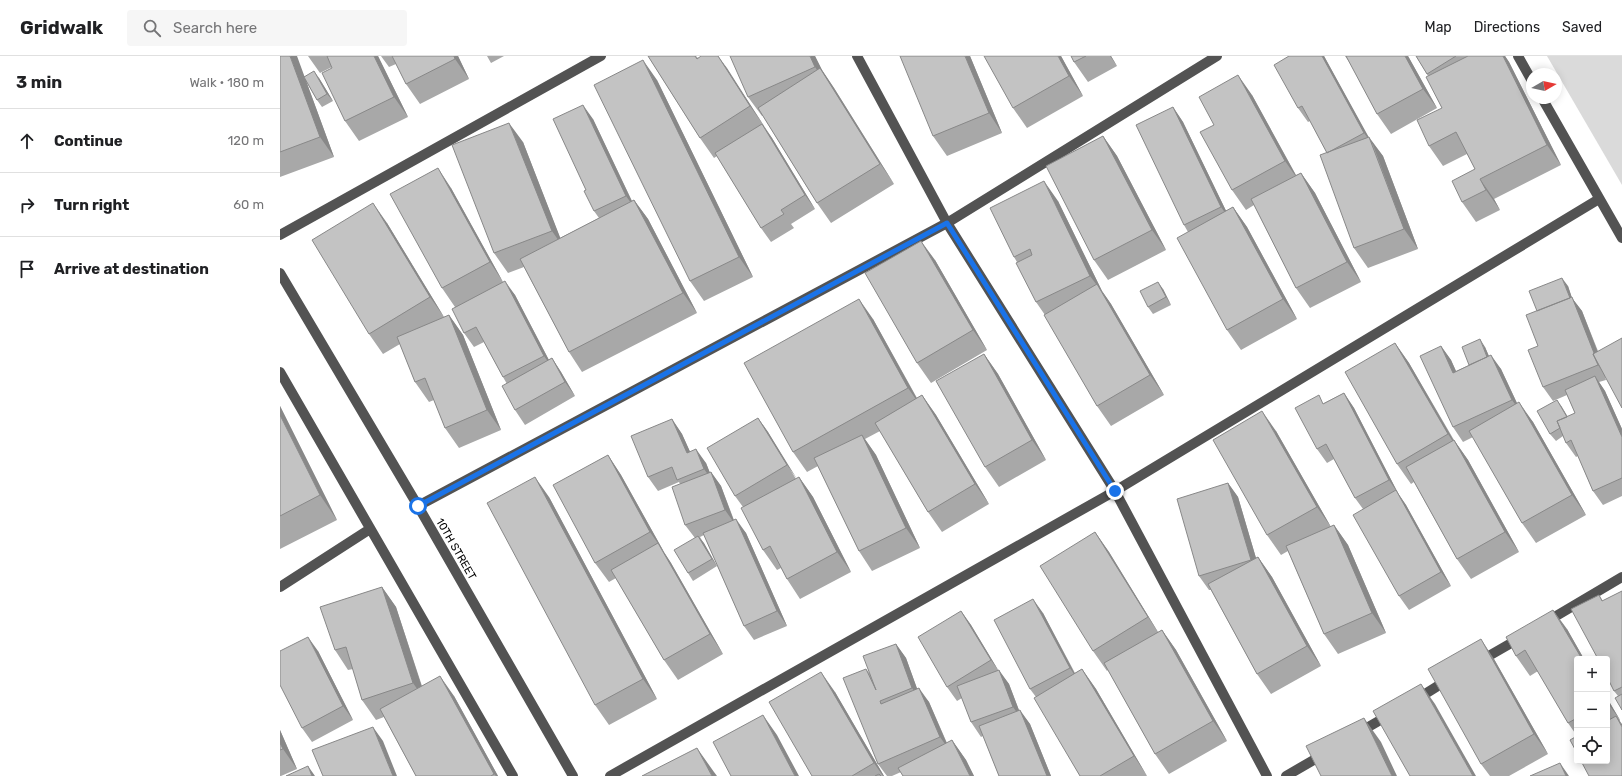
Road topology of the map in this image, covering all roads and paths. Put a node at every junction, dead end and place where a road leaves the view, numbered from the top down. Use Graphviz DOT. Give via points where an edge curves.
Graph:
graph roads {
  1 [pos="601,56"];
  2 [pos="857,56"];
  3 [pos="1216,56"];
  4 [pos="1518,56"];
  5 [pos="1526,70"];
  6 [pos="1545,104"];
  7 [pos="1599,199"];
  8 [pos="947,223"];
  9 [pos="280,235"];
  10 [pos="1622,238"];
  11 [pos="280,273"];
  12 [pos="280,372"];
  13 [pos="1115,491"];
  14 [pos="418,506"];
  15 [pos="370,529"];
  16 [pos="1622,577"];
  17 [pos="280,588"];
  18 [pos="1540,626"];
  19 [pos="1526,634"];
  20 [pos="1471,666"];
  21 [pos="1457,675"];
  22 [pos="1409,703"];
  23 [pos="1396,711"];
  24 [pos="1348,740"];
  25 [pos="1334,748"];
  26 [pos="513,776"];
  27 [pos="573,776"];
  28 [pos="610,776"];
  29 [pos="1267,776"];
  30 [pos="1286,776"];
  1 -- 9 [label="street"];
  2 -- 8 [label="street"];
  3 -- 8 [label="street"];
  4 -- 5 [label="street"];
  6 -- 7 [label="street"];
  7 -- 10 [label="street"];
  7 -- 13 [label="street"];
  8 -- 13 [label="street"];
  8 -- 14 [label="street"];
  11 -- 14 [label="street, 10TH STREET"];
  12 -- 15 [label="street"];
  13 -- 28 [label="street"];
  13 -- 29 [label="street"];
  14 -- 27 [label="street, 10TH STREET"];
  15 -- 17 [label="street"];
  15 -- 26 [label="street"];
  16 -- 18 [label="street"];
  19 -- 20 [label="street"];
  21 -- 22 [label="street"];
  23 -- 24 [label="street"];
  25 -- 30 [label="street"];
}
